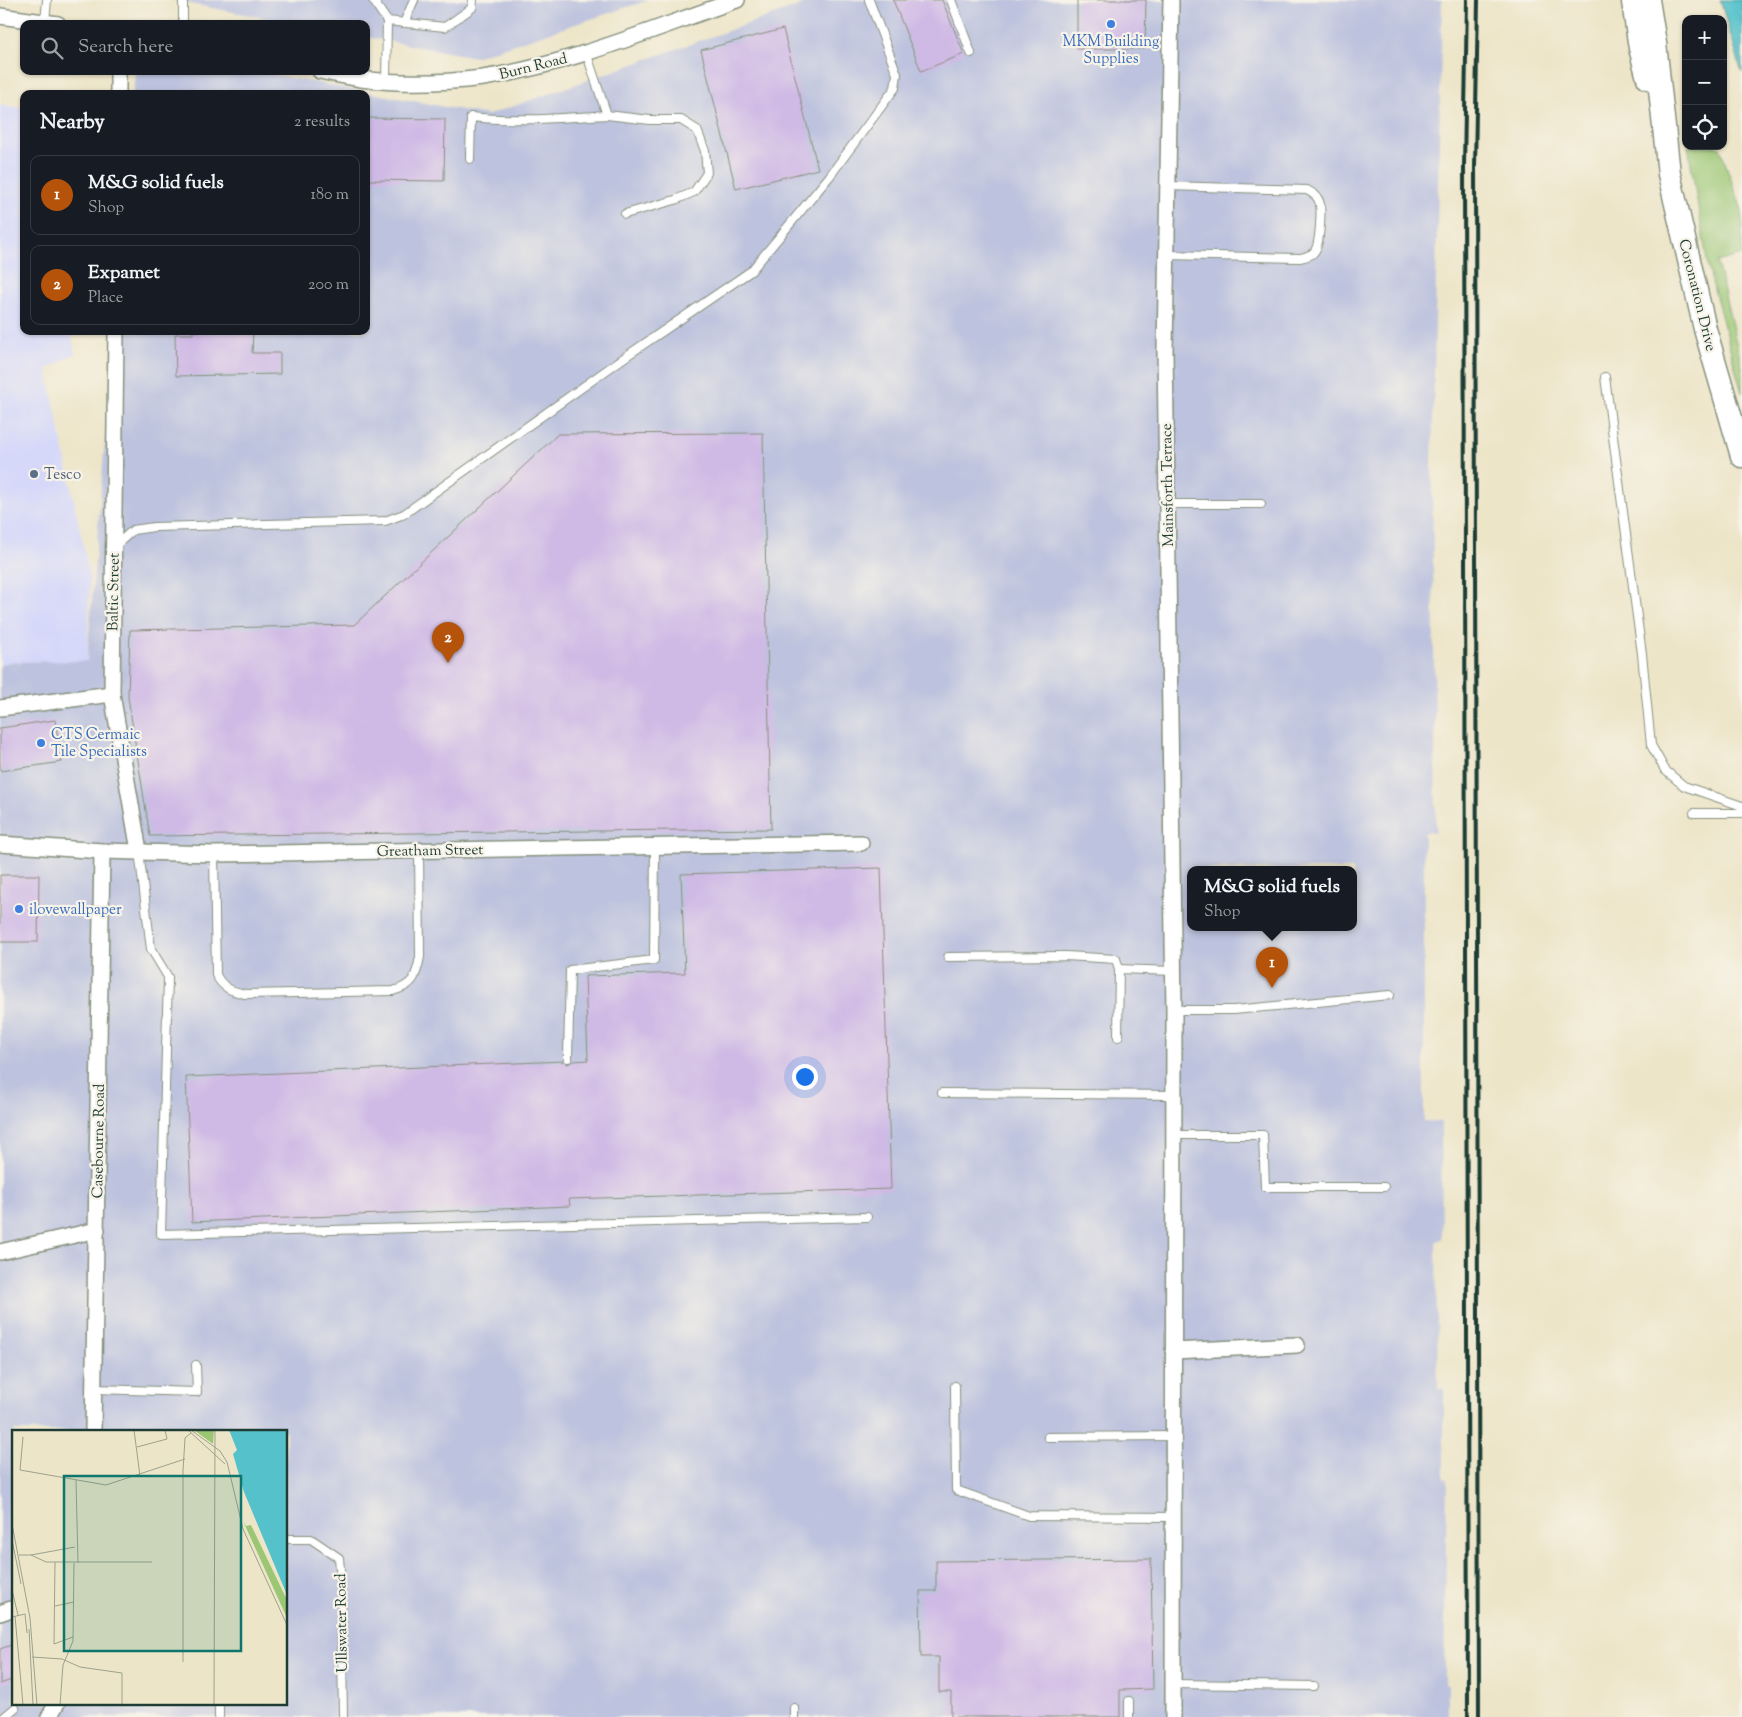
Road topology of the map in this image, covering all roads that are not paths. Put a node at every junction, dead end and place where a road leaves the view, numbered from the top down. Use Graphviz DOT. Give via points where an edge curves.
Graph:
graph roads {
  1 [pos="47,0"];
  2 [pos="183,0"];
  3 [pos="373,0"];
  4 [pos="414,0"];
  5 [pos="473,0"];
  6 [pos="737,0"];
  7 [pos="869,0"];
  8 [pos="951,0"];
  9 [pos="1171,0"];
  10 [pos="1633,0"];
  11 [pos="1648,0"];
  12 [pos="0,16"];
  13 [pos="29,20"];
  14 [pos="50,20"];
  15 [pos="183,20"];
  16 [pos="387,21"];
  17 [pos="404,23"];
  18 [pos="586,52"];
  19 [pos="971,53"];
  20 [pos="118,75"];
  21 [pos="340,75"];
  22 [pos="386,81"];
  23 [pos="118,90"];
  24 [pos="607,116"];
  25 [pos="1664,132"];
  26 [pos="470,159"];
  27 [pos="1168,186"];
  28 [pos="625,214"];
  29 [pos="1167,255"];
  30 [pos="116,335"];
  31 [pos="1605,377"];
  32 [pos="1738,430"];
  33 [pos="1742,456"];
  34 [pos="1167,504"];
  35 [pos="1262,504"];
  36 [pos="114,548"];
  37 [pos="112,694"];
  38 [pos="0,708"];
  39 [pos="1742,806"];
  40 [pos="1694,813"];
  41 [pos="1742,813"];
  42 [pos="861,843"];
  43 [pos="0,844"];
  44 [pos="655,846"];
  45 [pos="419,850"];
  46 [pos="102,851"];
  47 [pos="139,851"];
  48 [pos="214,854"];
  49 [pos="948,957"];
  50 [pos="1119,969"];
  51 [pos="1173,971"];
  52 [pos="1390,995"];
  53 [pos="1174,1010"];
  54 [pos="1118,1037"];
  55 [pos="568,1058"];
  56 [pos="942,1093"];
  57 [pos="1174,1094"];
  58 [pos="1173,1135"];
  59 [pos="1384,1186"];
  60 [pos="868,1217"];
  61 [pos="97,1230"];
  62 [pos="0,1252"];
  63 [pos="1297,1345"];
  64 [pos="1173,1351"];
  65 [pos="196,1365"];
  66 [pos="955,1386"];
  67 [pos="94,1389"];
  68 [pos="93,1430"];
  69 [pos="1173,1436"];
  70 [pos="1048,1437"];
  71 [pos="1173,1518"];
  72 [pos="288,1539"];
  73 [pos="12,1609"];
  74 [pos="0,1613"];
  75 [pos="1173,1684"];
  76 [pos="1314,1686"];
  77 [pos="1129,1702"];
  78 [pos="56,1704"];
  79 [pos="219,1704"];
  80 [pos="15,1708"];
  81 [pos="794,1708"];
  82 [pos="4,1717"];
  83 [pos="49,1717"];
  84 [pos="219,1717"];
  85 [pos="343,1717"];
  86 [pos="794,1717"];
  87 [pos="1129,1717"];
  88 [pos="1173,1717"];
  1 -- 14 [label="lane"];
  2 -- 15 [label="lane"];
  3 -- 16 [label="lane"];
  4 -- 17 [label="lane"];
  5 -- 17 [label="lane" via="472,8 445,26"];
  6 -- 18 [label="street, Burn Road"];
  7 -- 36 [label="lane" via="897,74 895,88 829,177 750,271 404,514 385,521 154,527 133,530"];
  8 -- 19 [label="lane"];
  9 -- 27 [label="street, Mainsforth Terrace"];
  10 -- 25 [label="main road, Coronation Drive" via="1640,48"];
  11 -- 25 [label="main road, Coronation Drive"];
  12 -- 13 [label="street"];
  16 -- 17 [label="lane"];
  16 -- 22 [label="lane"];
  18 -- 22 [label="street, Burn Road" via="482,78"];
  18 -- 24 [label="lane"];
  20 -- 23 [label="street"];
  21 -- 22 [label="street, Burn Road"];
  24 -- 26 [label="lane" via="548,119 472,117"];
  24 -- 28 [label="lane" via="681,120 697,130 705,151 707,173 694,192"];
  25 -- 32 [label="main road, Coronation Drive" via="1669,174 1705,329"];
  27 -- 29 [label="street, Mainsforth Terrace"];
  27 -- 29 [label="lane" via="1307,190 1319,201 1319,244 1314,252 1300,258"];
  29 -- 34 [label="street, Mainsforth Terrace"];
  30 -- 36 [label="street, Baltic Street"];
  31 -- 39 [label="lane" via="1651,745 1665,770 1684,786"];
  32 -- 33 [label="main road, Coronation Drive"];
  34 -- 35 [label="lane"];
  34 -- 51 [label="street, Mainsforth Terrace"];
  36 -- 37 [label="street, Baltic Street"];
  37 -- 38 [label="street"];
  37 -- 47 [label="street, Baltic Street"];
  40 -- 41 [label="lane"];
  42 -- 44 [label="street, Greatham Street"];
  43 -- 46 [label="street, Greatham Street"];
  44 -- 45 [label="street, Greatham Street"];
  44 -- 55 [label="lane" via="654,960 570,970"];
  45 -- 48 [label="street, Greatham Street"];
  45 -- 48 [label="lane" via="420,958 417,973 405,988 394,991 245,994 231,991 221,984 216,975"];
  46 -- 47 [label="street, Greatham Street"];
  46 -- 61 [label="street, Casebourne Road"];
  47 -- 48 [label="street, Greatham Street"];
  47 -- 60 [label="lane" via="151,949 168,977 160,1234"];
  49 -- 50 [label="lane" via="1116,959"];
  50 -- 51 [label="lane"];
  50 -- 54 [label="lane"];
  51 -- 53 [label="street, Mainsforth Terrace"];
  52 -- 53 [label="lane" via="1234,1010"];
  53 -- 57 [label="street, Mainsforth Terrace"];
  56 -- 57 [label="lane"];
  57 -- 58 [label="street, Mainsforth Terrace"];
  58 -- 59 [label="lane" via="1263,1135 1265,1187"];
  58 -- 64 [label="street, Mainsforth Terrace"];
  61 -- 62 [label="street"];
  61 -- 67 [label="street, Casebourne Road"];
  63 -- 64 [label="street"];
  64 -- 69 [label="street, Mainsforth Terrace"];
  65 -- 67 [label="lane" via="197,1392"];
  66 -- 71 [label="lane" via="956,1490 1029,1516"];
  67 -- 68 [label="street, Casebourne Road"];
  69 -- 70 [label="lane"];
  69 -- 71 [label="street, Mainsforth Terrace"];
  71 -- 75 [label="street, Mainsforth Terrace"];
  72 -- 85 [label="lane, Ullswater Road" via="311,1539 339,1558"];
  73 -- 74 [label="street"];
  75 -- 76 [label="lane"];
  75 -- 88 [label="street, Mainsforth Terrace"];
  77 -- 87 [label="lane"];
  78 -- 83 [label="street"];
  79 -- 84 [label="lane"];
  80 -- 82 [label="lane"];
  81 -- 86 [label="lane"];
}
